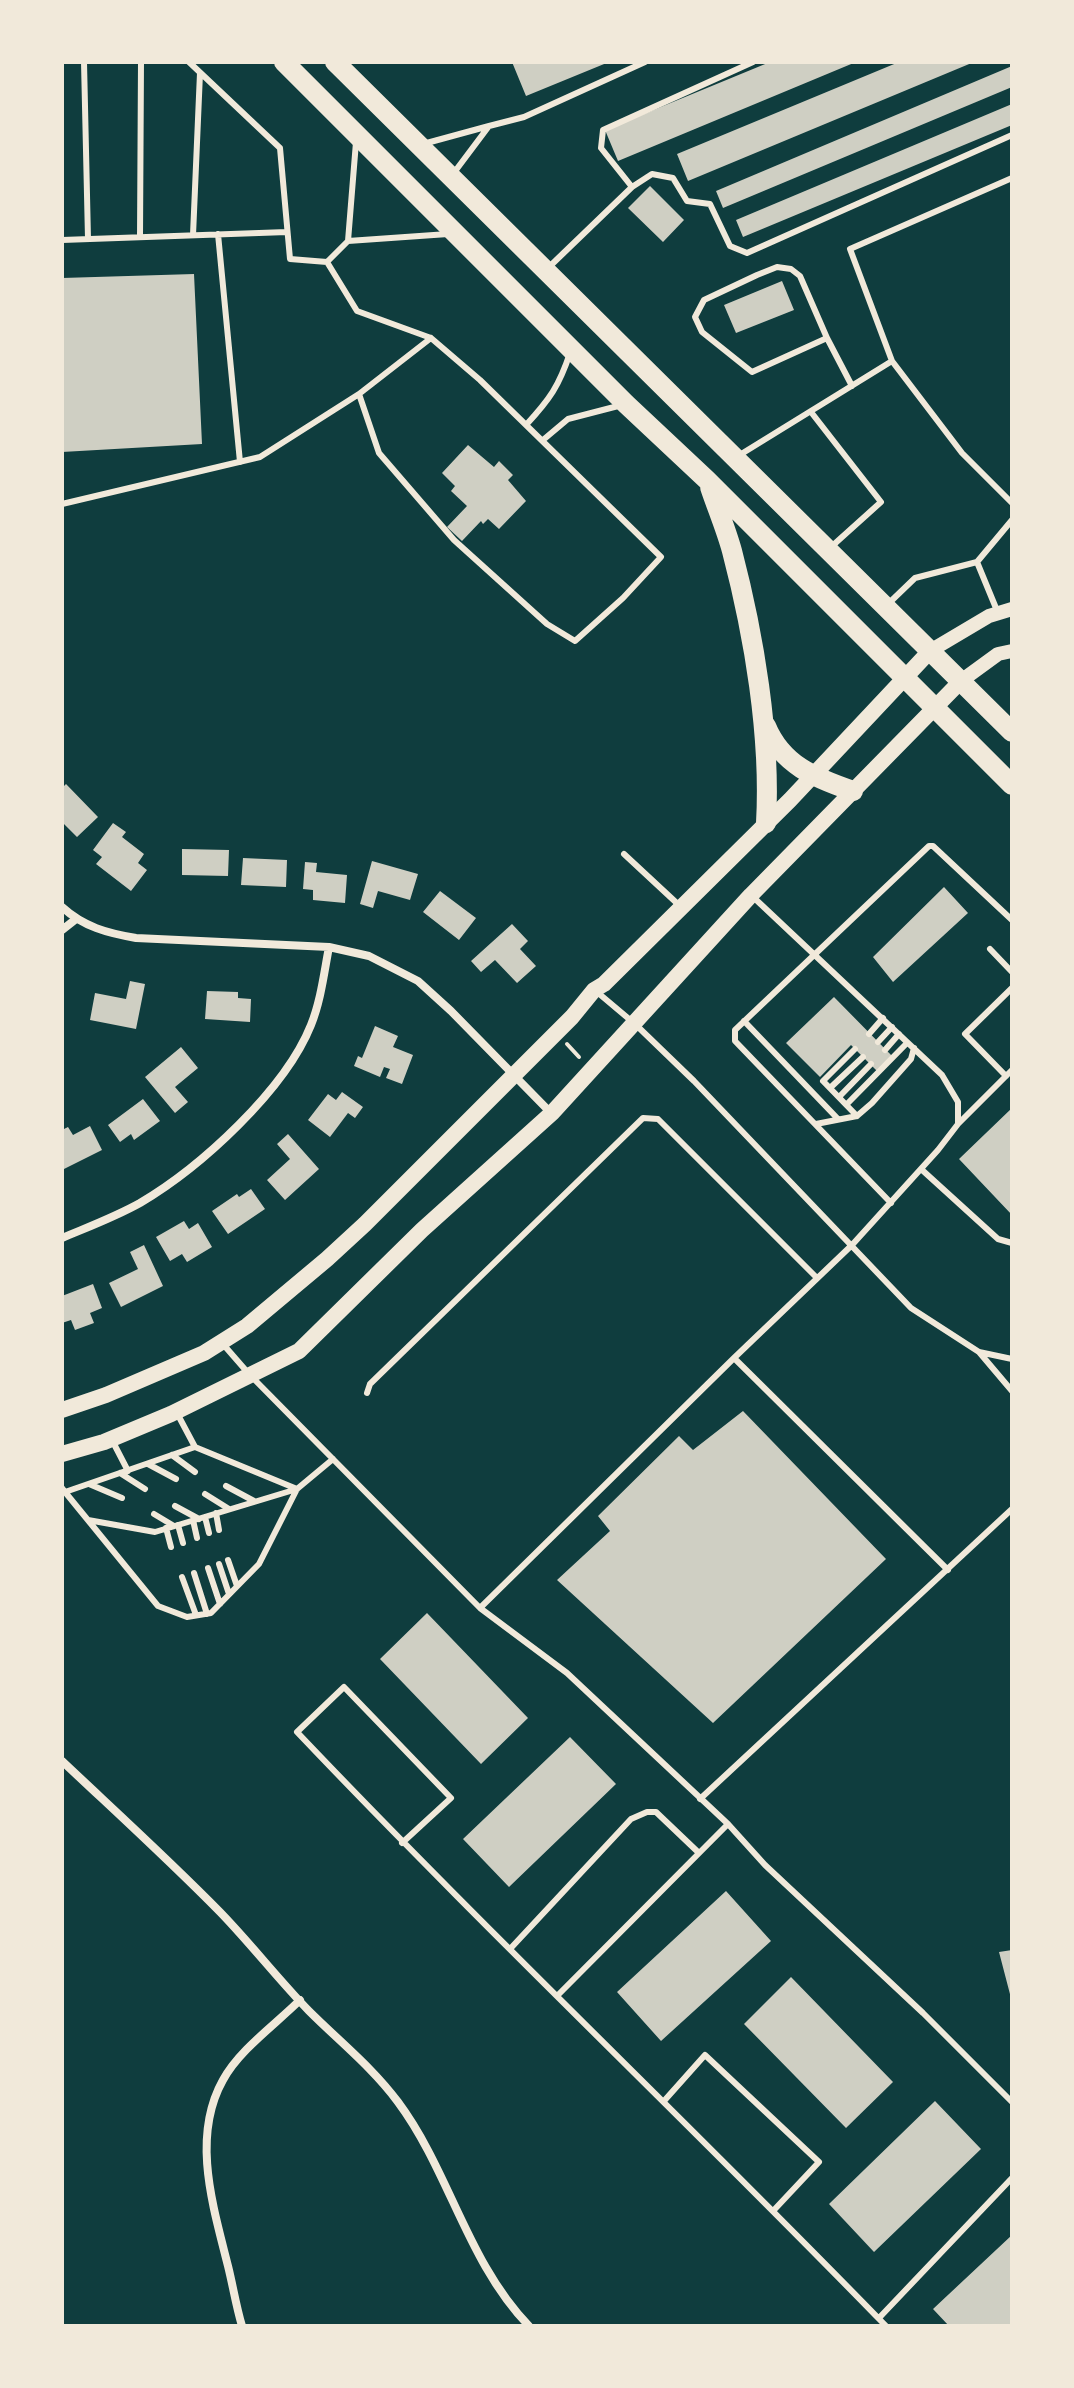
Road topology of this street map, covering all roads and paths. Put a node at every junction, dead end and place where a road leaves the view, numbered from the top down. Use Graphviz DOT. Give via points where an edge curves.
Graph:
graph roads {
  1 [pos="84,62"];
  2 [pos="141,62"];
  3 [pos="189,62"];
  4 [pos="284,62"];
  5 [pos="335,62"];
  6 [pos="645,62"];
  7 [pos="753,62"];
  8 [pos="200,73"];
  9 [pos="489,126"];
  10 [pos="357,135"];
  11 [pos="1012,135"];
  12 [pos="419,145"];
  13 [pos="451,177"];
  14 [pos="1012,178"];
  15 [pos="632,187"];
  16 [pos="287,232"];
  17 [pos="456,233"];
  18 [pos="218,234"];
  19 [pos="193,235"];
  20 [pos="140,237"];
  21 [pos="88,239"];
  22 [pos="62,240"];
  23 [pos="348,241"];
  24 [pos="327,262"];
  25 [pos="545,270"];
  26 [pos="431,338"];
  27 [pos="827,338"];
  28 [pos="572,350"];
  29 [pos="892,361"];
  30 [pos="852,386"];
  31 [pos="359,394"];
  32 [pos="626,404"];
  33 [pos="811,412"];
  34 [pos="526,425"];
  35 [pos="543,440"];
  36 [pos="735,458"];
  37 [pos="240,462"];
  38 [pos="707,480"];
  39 [pos="1012,503"];
  40 [pos="62,504"];
  41 [pos="1012,520"];
  42 [pos="828,550"];
  43 [pos="977,562"];
  44 [pos="885,607"];
  45 [pos="1005,611"];
  46 [pos="930,651"];
  47 [pos="1012,651"];
  48 [pos="903,678"];
  49 [pos="961,681"];
  50 [pos="933,708"];
  51 [pos="761,710"];
  52 [pos="1012,732"];
  53 [pos="812,777"];
  54 [pos="1012,785"];
  55 [pos="853,791"];
  56 [pos="766,823"];
  57 [pos="624,854"];
  58 [pos="751,895"];
  59 [pos="62,907"];
  60 [pos="681,907"];
  61 [pos="76,919"];
  62 [pos="1012,920"];
  63 [pos="62,930"];
  64 [pos="329,947"];
  65 [pos="990,949"];
  66 [pos="815,955"];
  67 [pos="1012,972"];
  68 [pos="1012,988"];
  69 [pos="594,990"];
  70 [pos="883,1018"];
  71 [pos="744,1021"];
  72 [pos="635,1024"];
  73 [pos="892,1027"];
  74 [pos="869,1034"];
  75 [pos="899,1034"];
  76 [pos="878,1042"];
  77 [pos="565,1043"];
  78 [pos="911,1045"];
  79 [pos="855,1049"];
  80 [pos="885,1050"];
  81 [pos="579,1057"];
  82 [pos="863,1057"];
  83 [pos="871,1064"];
  84 [pos="1009,1073"];
  85 [pos="514,1075"];
  86 [pos="830,1088"];
  87 [pos="839,1097"];
  88 [pos="847,1104"];
  89 [pos="552,1113"];
  90 [pos="857,1116"];
  91 [pos="838,1119"];
  92 [pos="816,1124"];
  93 [pos="958,1124"];
  94 [pos="921,1169"];
  95 [pos="891,1203"];
  96 [pos="62,1238"];
  97 [pos="1012,1243"];
  98 [pos="852,1245"];
  99 [pos="817,1278"];
  100 [pos="222,1342"];
  101 [pos="979,1352"];
  102 [pos="734,1358"];
  103 [pos="1012,1359"];
  104 [pos="249,1374"];
  105 [pos="1012,1391"];
  106 [pos="367,1393"];
  107 [pos="62,1410"];
  108 [pos="176,1411"];
  109 [pos="112,1438"];
  110 [pos="195,1447"];
  111 [pos="62,1454"];
  112 [pos="172,1455"];
  113 [pos="333,1459"];
  114 [pos="148,1464"];
  115 [pos="128,1471"];
  116 [pos="195,1472"];
  117 [pos="120,1473"];
  118 [pos="176,1479"];
  119 [pos="89,1484"];
  120 [pos="226,1486"];
  121 [pos="145,1489"];
  122 [pos="297,1489"];
  123 [pos="63,1490"];
  124 [pos="205,1494"];
  125 [pos="122,1498"];
  126 [pos="255,1502"];
  127 [pos="175,1506"];
  128 [pos="229,1509"];
  129 [pos="1012,1509"];
  130 [pos="216,1513"];
  131 [pos="154,1514"];
  132 [pos="199,1519"];
  133 [pos="87,1520"];
  134 [pos="176,1525"];
  135 [pos="166,1528"];
  136 [pos="219,1530"];
  137 [pos="209,1533"];
  138 [pos="197,1538"];
  139 [pos="183,1543"];
  140 [pos="171,1547"];
  141 [pos="228,1560"];
  142 [pos="219,1564"];
  143 [pos="208,1568"];
  144 [pos="948,1570"];
  145 [pos="194,1573"];
  146 [pos="182,1577"];
  147 [pos="237,1586"];
  148 [pos="229,1594"];
  149 [pos="220,1604"];
  150 [pos="480,1608"];
  151 [pos="207,1614"];
  152 [pos="196,1615"];
  153 [pos="62,1761"];
  154 [pos="700,1799"];
  155 [pos="728,1824"];
  156 [pos="402,1843"];
  157 [pos="699,1853"];
  158 [pos="510,1949"];
  159 [pos="557,1996"];
  160 [pos="300,2000"];
  161 [pos="664,2101"];
  162 [pos="1012,2102"];
  163 [pos="1012,2178"];
  164 [pos="774,2210"];
  165 [pos="879,2318"];
  166 [pos="242,2326"];
  167 [pos="529,2326"];
  168 [pos="886,2326"];
  1 -- 21 [label="lane"];
  2 -- 20 [label="lane"];
  3 -- 8 [label="lane"];
  4 -- 10 [label="highway"];
  5 -- 12 [label="highway"];
  6 -- 9 [label="lane" via="524,117"];
  7 -- 15 [label="lane" via="603,130 601,148"];
  8 -- 16 [label="lane" via="280,148"];
  8 -- 19 [label="lane"];
  9 -- 12 [label="lane"];
  9 -- 13 [label="lane"];
  10 -- 17 [label="highway"];
  10 -- 23 [label="lane"];
  11 -- 15 [label="lane" via="747,253 730,246 710,204 687,201 673,178 652,174"];
  12 -- 13 [label="highway"];
  13 -- 25 [label="highway"];
  14 -- 29 [label="lane" via="850,249"];
  15 -- 25 [label="lane"];
  16 -- 18 [label="lane"];
  16 -- 24 [label="lane" via="290,259"];
  17 -- 23 [label="lane"];
  17 -- 28 [label="highway"];
  18 -- 19 [label="lane"];
  18 -- 37 [label="lane"];
  19 -- 20 [label="lane"];
  20 -- 21 [label="lane"];
  21 -- 22 [label="lane"];
  23 -- 24 [label="lane"];
  24 -- 26 [label="lane" via="357,311"];
  25 -- 36 [label="highway"];
  26 -- 31 [label="lane"];
  26 -- 34 [label="lane"];
  27 -- 27 [label="lane" via="752,372 702,332 695,317 704,300 777,267 791,269 800,276"];
  27 -- 30 [label="lane"];
  28 -- 32 [label="highway"];
  28 -- 34 [label="lane" via="551,398"];
  29 -- 30 [label="lane"];
  29 -- 39 [label="lane" via="962,453"];
  30 -- 33 [label="lane"];
  31 -- 35 [label="lane" via="379,453 454,540 547,624 575,641 661,557"];
  31 -- 37 [label="lane" via="260,457"];
  32 -- 35 [label="lane" via="568,419"];
  32 -- 38 [label="highway"];
  33 -- 36 [label="lane"];
  33 -- 42 [label="lane" via="881,502"];
  34 -- 35 [label="lane"];
  36 -- 42 [label="highway"];
  37 -- 40 [label="lane"];
  38 -- 48 [label="highway"];
  38 -- 51 [label="highway" via="743,596"];
  41 -- 43 [label="lane"];
  42 -- 44 [label="highway"];
  43 -- 44 [label="lane" via="915,578"];
  43 -- 45 [label="lane"];
  44 -- 46 [label="highway"];
  45 -- 46 [label="street"];
  46 -- 48 [label="main road"];
  46 -- 49 [label="highway"];
  47 -- 49 [label="street" via="998,654"];
  48 -- 50 [label="highway"];
  48 -- 53 [label="main road"];
  49 -- 50 [label="main road"];
  49 -- 52 [label="highway"];
  50 -- 54 [label="highway"];
  50 -- 55 [label="main road"];
  51 -- 53 [label="highway" via="775,744"];
  51 -- 56 [label="highway"];
  53 -- 55 [label="highway"];
  53 -- 56 [label="main road"];
  55 -- 58 [label="main road"];
  56 -- 60 [label="main road"];
  57 -- 60 [label="lane"];
  58 -- 66 [label="lane"];
  58 -- 72 [label="main road"];
  59 -- 61 [label="street"];
  60 -- 69 [label="main road"];
  61 -- 63 [label="street"];
  61 -- 64 [label="street" via="136,938"];
  62 -- 66 [label="lane" via="929,846"];
  64 -- 85 [label="street" via="369,956 418,981"];
  64 -- 96 [label="street" via="319,1003 306,1036 254,1110 206,1155 142,1201"];
  65 -- 67 [label="lane"];
  66 -- 70 [label="lane"];
  66 -- 71 [label="lane"];
  68 -- 84 [label="lane" via="965,1034"];
  69 -- 72 [label="lane"];
  69 -- 85 [label="main road"];
  70 -- 73 [label="lane"];
  70 -- 74 [label="lane"];
  71 -- 91 [label="lane"];
  71 -- 92 [label="lane" via="735,1030 735,1041"];
  72 -- 89 [label="main road"];
  72 -- 98 [label="lane"];
  73 -- 75 [label="lane"];
  73 -- 76 [label="lane"];
  75 -- 78 [label="lane"];
  75 -- 80 [label="lane"];
  77 -- 81 [label="path"];
  78 -- 88 [label="lane"];
  78 -- 90 [label="lane" via="911,1059"];
  78 -- 93 [label="lane" via="942,1075 958,1102"];
  79 -- 86 [label="lane" via="823,1081"];
  82 -- 86 [label="lane"];
  83 -- 87 [label="lane"];
  84 -- 93 [label="lane"];
  85 -- 89 [label="street"];
  85 -- 100 [label="main road" via="327,1259"];
  86 -- 87 [label="lane"];
  87 -- 88 [label="lane"];
  88 -- 90 [label="lane"];
  89 -- 104 [label="main road" via="299,1351"];
  90 -- 91 [label="lane"];
  91 -- 92 [label="lane"];
  92 -- 95 [label="lane"];
  93 -- 94 [label="lane"];
  94 -- 95 [label="lane"];
  94 -- 97 [label="lane" via="998,1239"];
  95 -- 98 [label="lane"];
  98 -- 99 [label="lane"];
  98 -- 101 [label="lane" via="911,1308"];
  99 -- 102 [label="lane"];
  99 -- 106 [label="lane" via="658,1119 643,1118 370,1384"];
  100 -- 104 [label="lane"];
  100 -- 107 [label="main road"];
  101 -- 103 [label="lane"];
  101 -- 105 [label="lane"];
  102 -- 144 [label="lane"];
  102 -- 150 [label="lane"];
  104 -- 108 [label="main road"];
  104 -- 113 [label="lane"];
  108 -- 109 [label="main road"];
  108 -- 110 [label="lane"];
  109 -- 111 [label="main road"];
  109 -- 115 [label="lane"];
  110 -- 112 [label="lane"];
  110 -- 122 [label="lane"];
  112 -- 114 [label="lane"];
  112 -- 116 [label="lane"];
  113 -- 122 [label="lane"];
  113 -- 150 [label="lane"];
  114 -- 115 [label="lane"];
  114 -- 118 [label="lane"];
  115 -- 117 [label="lane"];
  117 -- 119 [label="lane"];
  117 -- 121 [label="lane"];
  119 -- 123 [label="lane"];
  119 -- 125 [label="lane"];
  120 -- 126 [label="lane"];
  122 -- 126 [label="lane"];
  122 -- 147 [label="lane" via="259,1564"];
  123 -- 133 [label="lane"];
  124 -- 128 [label="lane"];
  126 -- 128 [label="lane"];
  127 -- 132 [label="lane"];
  128 -- 130 [label="lane"];
  129 -- 144 [label="lane"];
  130 -- 132 [label="lane"];
  130 -- 136 [label="lane"];
  131 -- 134 [label="lane"];
  132 -- 134 [label="lane"];
  132 -- 137 [label="lane"];
  132 -- 138 [label="lane"];
  133 -- 135 [label="lane" via="155,1532"];
  133 -- 152 [label="lane" via="158,1606 187,1617"];
  134 -- 135 [label="lane"];
  134 -- 139 [label="lane"];
  135 -- 140 [label="lane"];
  141 -- 147 [label="lane"];
  142 -- 148 [label="lane"];
  143 -- 149 [label="lane"];
  144 -- 154 [label="lane"];
  145 -- 151 [label="lane"];
  146 -- 152 [label="lane"];
  147 -- 148 [label="lane"];
  148 -- 149 [label="lane"];
  149 -- 151 [label="lane"];
  150 -- 154 [label="lane" via="567,1673"];
  151 -- 152 [label="lane"];
  153 -- 160 [label="street" via="220,1913"];
  154 -- 155 [label="lane"];
  155 -- 157 [label="lane"];
  155 -- 162 [label="lane"];
  156 -- 156 [label="lane" via="451,1798 344,1687 297,1732"];
  156 -- 158 [label="lane"];
  157 -- 158 [label="lane" via="656,1812 631,1819"];
  157 -- 159 [label="lane"];
  158 -- 159 [label="lane"];
  159 -- 161 [label="lane"];
  160 -- 166 [label="street" via="224,2077 208,2118 207,2165"];
  160 -- 167 [label="street" via="376,2075 416,2126 487,2271"];
  161 -- 164 [label="lane"];
  161 -- 164 [label="lane" via="705,2055 819,2162"];
  163 -- 165 [label="lane"];
  164 -- 165 [label="lane"];
  165 -- 168 [label="lane"];
}
